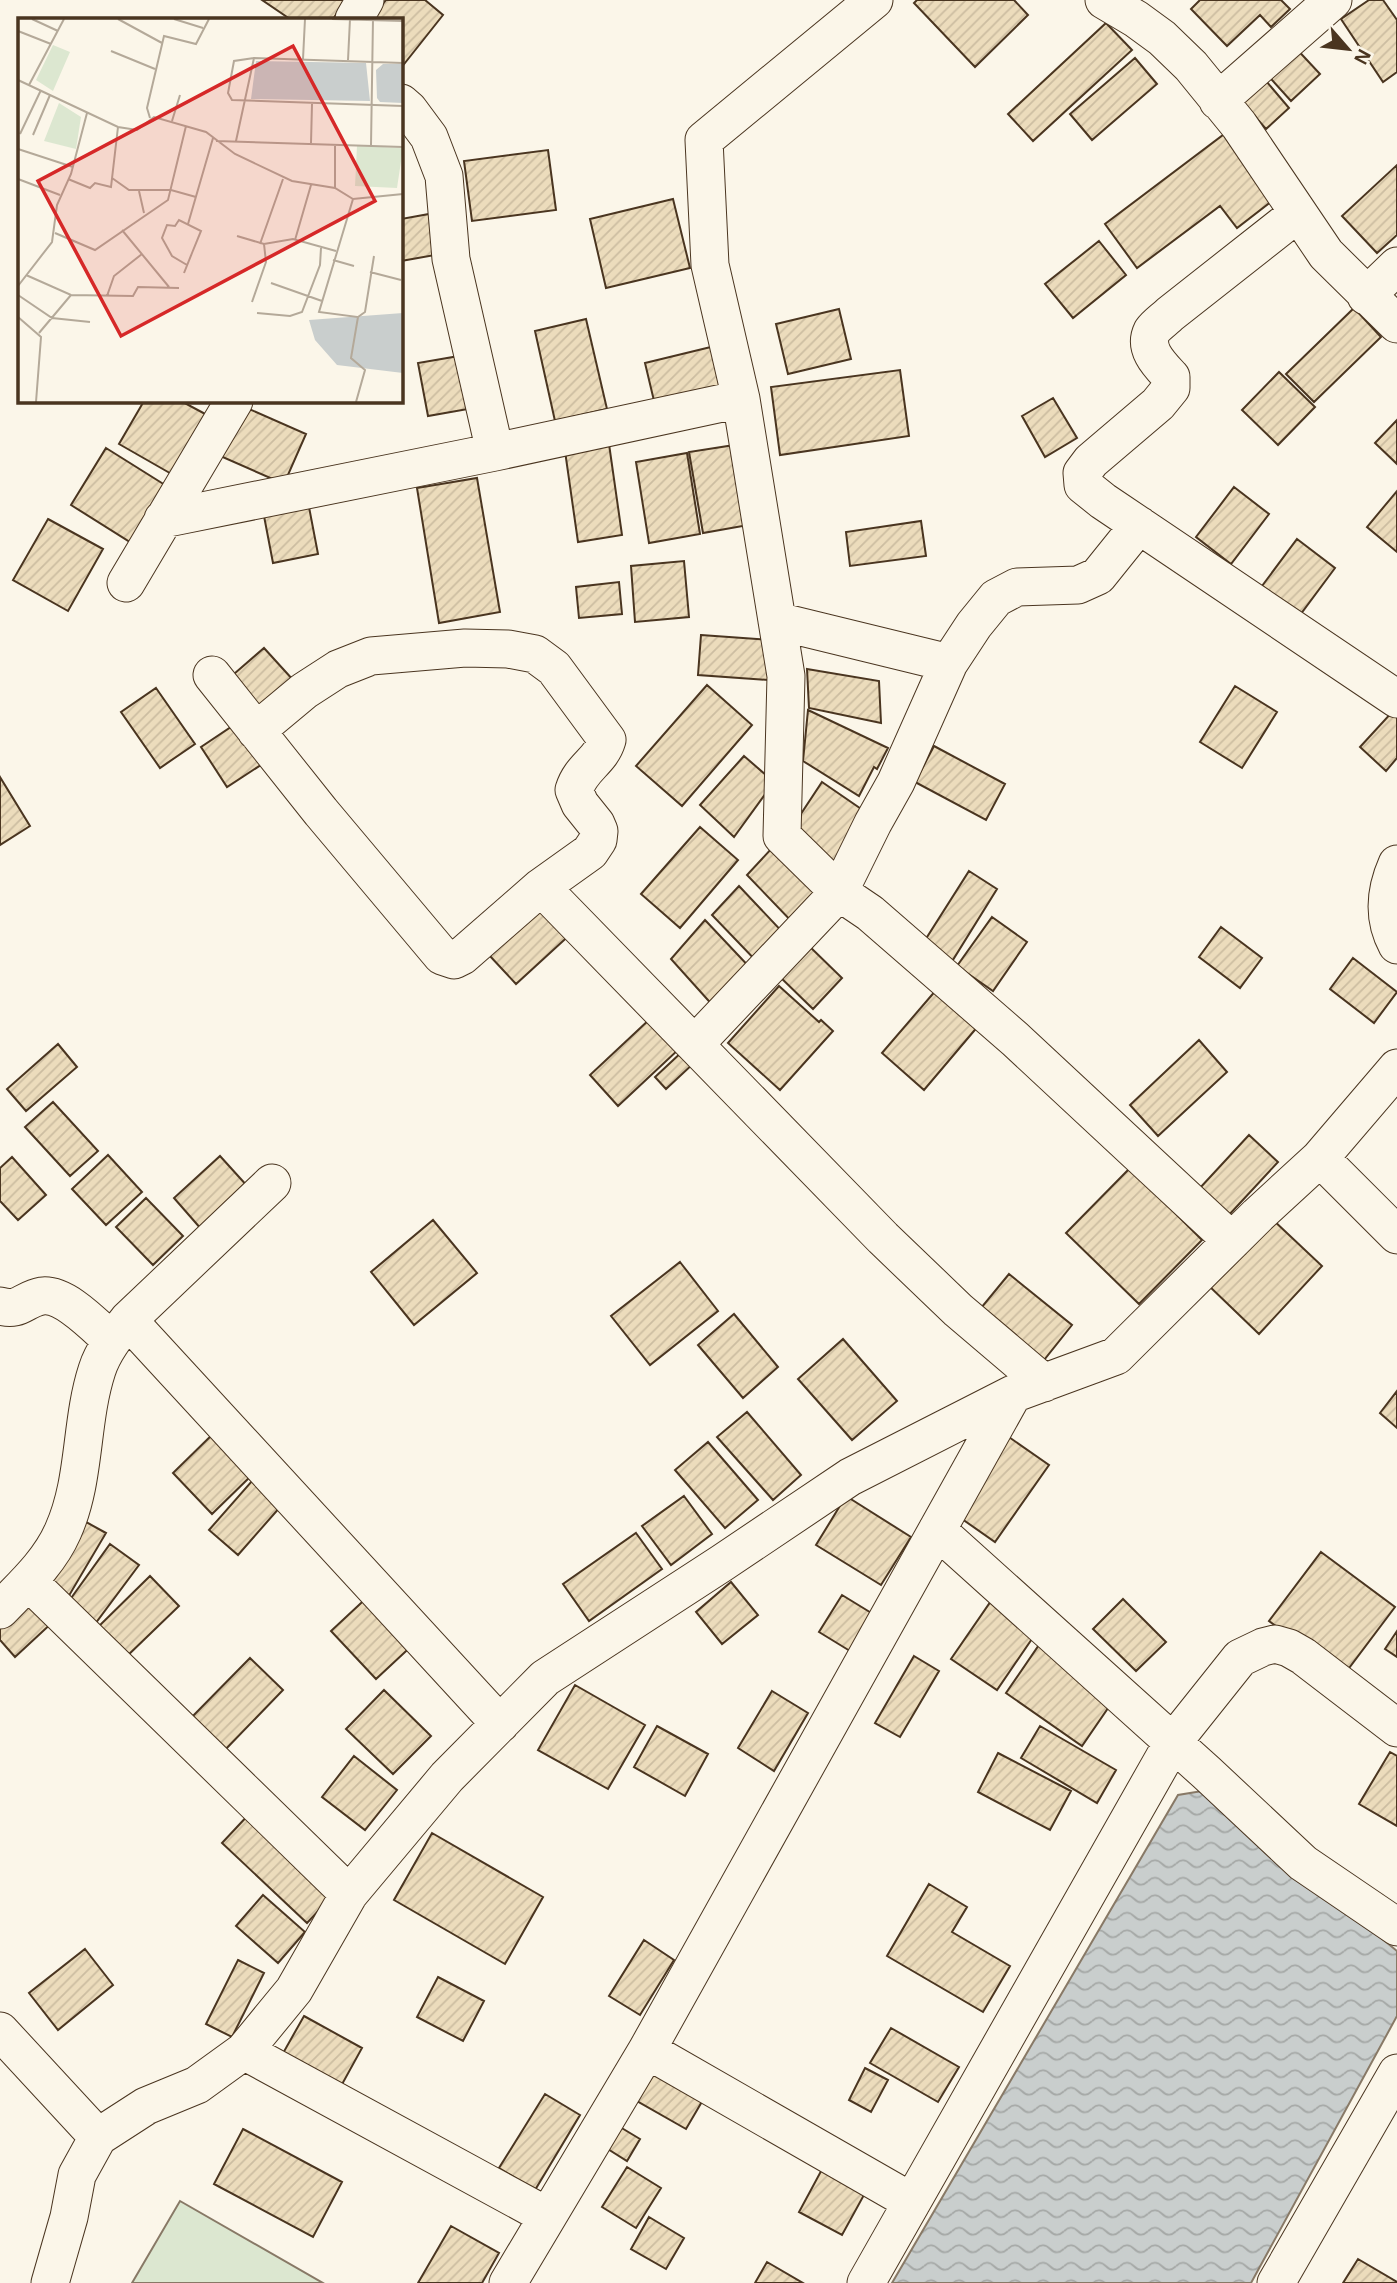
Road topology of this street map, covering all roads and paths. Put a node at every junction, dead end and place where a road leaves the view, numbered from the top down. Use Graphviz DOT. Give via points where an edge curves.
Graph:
graph roads {
  1 [pos="365,0"];
  2 [pos="874,0"];
  3 [pos="1104,0"];
  4 [pos="1333,0"];
  5 [pos="355,18"];
  6 [pos="1218,101"];
  7 [pos="402,104"];
  8 [pos="1297,214"];
  9 [pos="1397,266"];
  10 [pos="1366,296"];
  11 [pos="1397,324"];
  12 [pos="741,399"];
  13 [pos="233,402"];
  14 [pos="495,453"];
  15 [pos="163,519"];
  16 [pos="1139,525"];
  17 [pos="126,583"];
  18 [pos="777,621"];
  19 [pos="949,663"];
  20 [pos="212,675"];
  21 [pos="1397,699"];
  22 [pos="256,731"];
  23 [pos="1397,864"];
  24 [pos="541,887"];
  25 [pos="839,892"];
  26 [pos="1397,946"];
  27 [pos="695,1044"];
  28 [pos="1397,1068"];
  29 [pos="1320,1158"];
  30 [pos="272,1183"];
  31 [pos="1397,1234"];
  32 [pos="1232,1241"];
  33 [pos="0,1306"];
  34 [pos="120,1331"];
  35 [pos="1028,1388"];
  36 [pos="937,1530"];
  37 [pos="28,1581"];
  38 [pos="0,1610"];
  39 [pos="500,1724"];
  40 [pos="1397,1728"];
  41 [pos="1173,1742"];
  42 [pos="349,1894"];
  43 [pos="1397,1927"];
  44 [pos="0,2031"];
  45 [pos="647,2050"];
  46 [pos="244,2051"];
  47 [pos="1397,2073"];
  48 [pos="97,2137"];
  49 [pos="912,2202"];
  50 [pos="547,2216"];
  51 [pos="50,2283"];
  52 [pos="508,2283"];
  53 [pos="866,2283"];
  54 [pos="1276,2283"];
  1 -- 5 [label="street"];
  2 -- 12 [label="street" via="704,141 710,265"];
  3 -- 6 [label="street" via="1162,38"];
  4 -- 6 [label="street"];
  6 -- 8 [label="street"];
  7 -- 14 [label="street" via="429,137 444,176 451,259"];
  8 -- 10 [label="street" via="1326,254"];
  8 -- 16 [label="street" via="1152,331 1150,345 1156,362 1171,377 1171,388 1082,473 1083,485"];
  9 -- 10 [label="street"];
  10 -- 11 [label="street"];
  12 -- 14 [label="street"];
  12 -- 18 [label="street"];
  13 -- 15 [label="street"];
  14 -- 15 [label="street"];
  15 -- 17 [label="street"];
  16 -- 19 [label="street" via="1098,576 1079,585 1017,587 996,598"];
  16 -- 21 [label="street"];
  18 -- 19 [label="street"];
  18 -- 25 [label="street" via="786,676 782,836"];
  19 -- 25 [label="street"];
  20 -- 22 [label="street"];
  22 -- 24 [label="street" via="442,956 454,960 462,956"];
  22 -- 24 [label="street" via="338,669 371,656 465,648 535,654 554,668 607,740 574,790 596,824 598,840 590,852"];
  23 -- 26 [label="street" via="1386,908"];
  24 -- 27 [label="street"];
  25 -- 27 [label="street"];
  25 -- 32 [label="street" via="870,913 1015,1039"];
  27 -- 35 [label="street" via="958,1310"];
  28 -- 29 [label="street"];
  29 -- 31 [label="street"];
  29 -- 32 [label="street"];
  30 -- 34 [label="street"];
  32 -- 35 [label="street" via="1116,1356"];
  33 -- 34 [label="street" via="13,1309 44,1296"];
  34 -- 37 [label="street" via="97,1369 74,1502 63,1533"];
  34 -- 39 [label="street"];
  35 -- 36 [label="street"];
  35 -- 39 [label="street" via="850,1477 545,1678"];
  36 -- 41 [label="street"];
  36 -- 45 [label="street"];
  37 -- 38 [label="street"];
  37 -- 42 [label="street"];
  39 -- 42 [label="street" via="447,1777"];
  40 -- 41 [label="street" via="1303,1656 1275,1644 1240,1658"];
  41 -- 43 [label="street" via="1303,1863"];
  41 -- 49 [label="street"];
  42 -- 46 [label="street" via="294,1990"];
  44 -- 48 [label="street"];
  45 -- 49 [label="street"];
  45 -- 50 [label="street"];
  46 -- 48 [label="street" via="197,2085 146,2106"];
  46 -- 50 [label="street"];
  47 -- 54 [label="street"];
  48 -- 51 [label="street" via="78,2175"];
  49 -- 53 [label="street"];
  50 -- 52 [label="street"];
}
